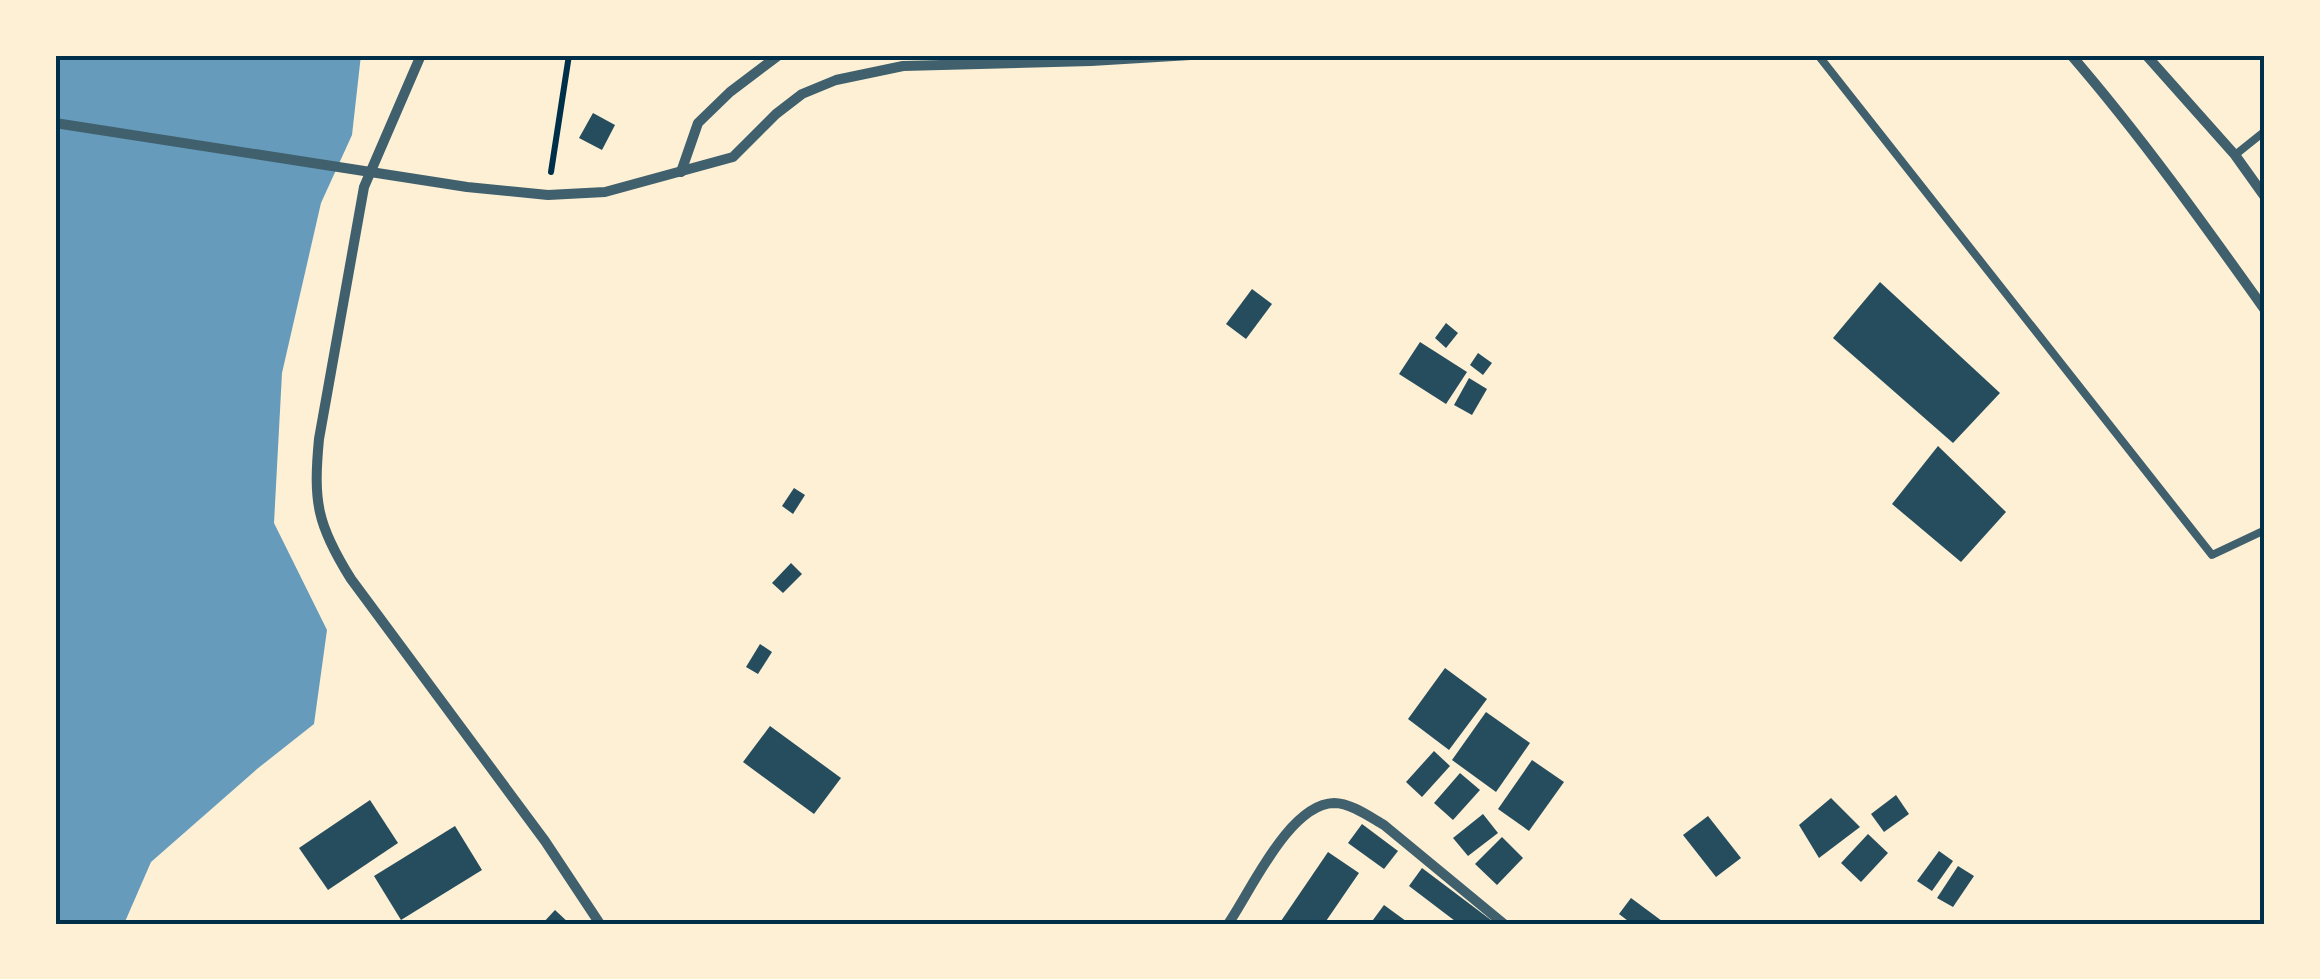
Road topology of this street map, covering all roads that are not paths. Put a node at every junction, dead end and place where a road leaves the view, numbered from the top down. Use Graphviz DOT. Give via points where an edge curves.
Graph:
graph roads {
  1 [pos="421,55"];
  2 [pos="779,55"];
  3 [pos="1190,55"];
  4 [pos="1818,55"];
  5 [pos="2070,55"];
  6 [pos="2146,55"];
  7 [pos="55,124"];
  8 [pos="2265,131"];
  9 [pos="2235,155"];
  10 [pos="370,170"];
  11 [pos="681,172"];
  12 [pos="2265,197"];
  13 [pos="2265,310"];
  14 [pos="2265,530"];
  15 [pos="600,924"];
  16 [pos="1228,924"];
  17 [pos="1504,924"];
  1 -- 10 [label="street"];
  2 -- 11 [label="street" via="698,122"];
  3 -- 11 [label="street" via="904,66 836,80 802,94 733,157"];
  4 -- 14 [label="lane" via="2212,555"];
  5 -- 13 [label="street"];
  6 -- 9 [label="street"];
  7 -- 10 [label="street"];
  8 -- 9 [label="lane"];
  9 -- 12 [label="street"];
  10 -- 11 [label="street" via="548,195 604,192"];
  10 -- 15 [label="street" via="318,439 320,523 352,579"];
  16 -- 17 [label="street" via="1291,827 1306,811 1335,803 1384,826"];
}
